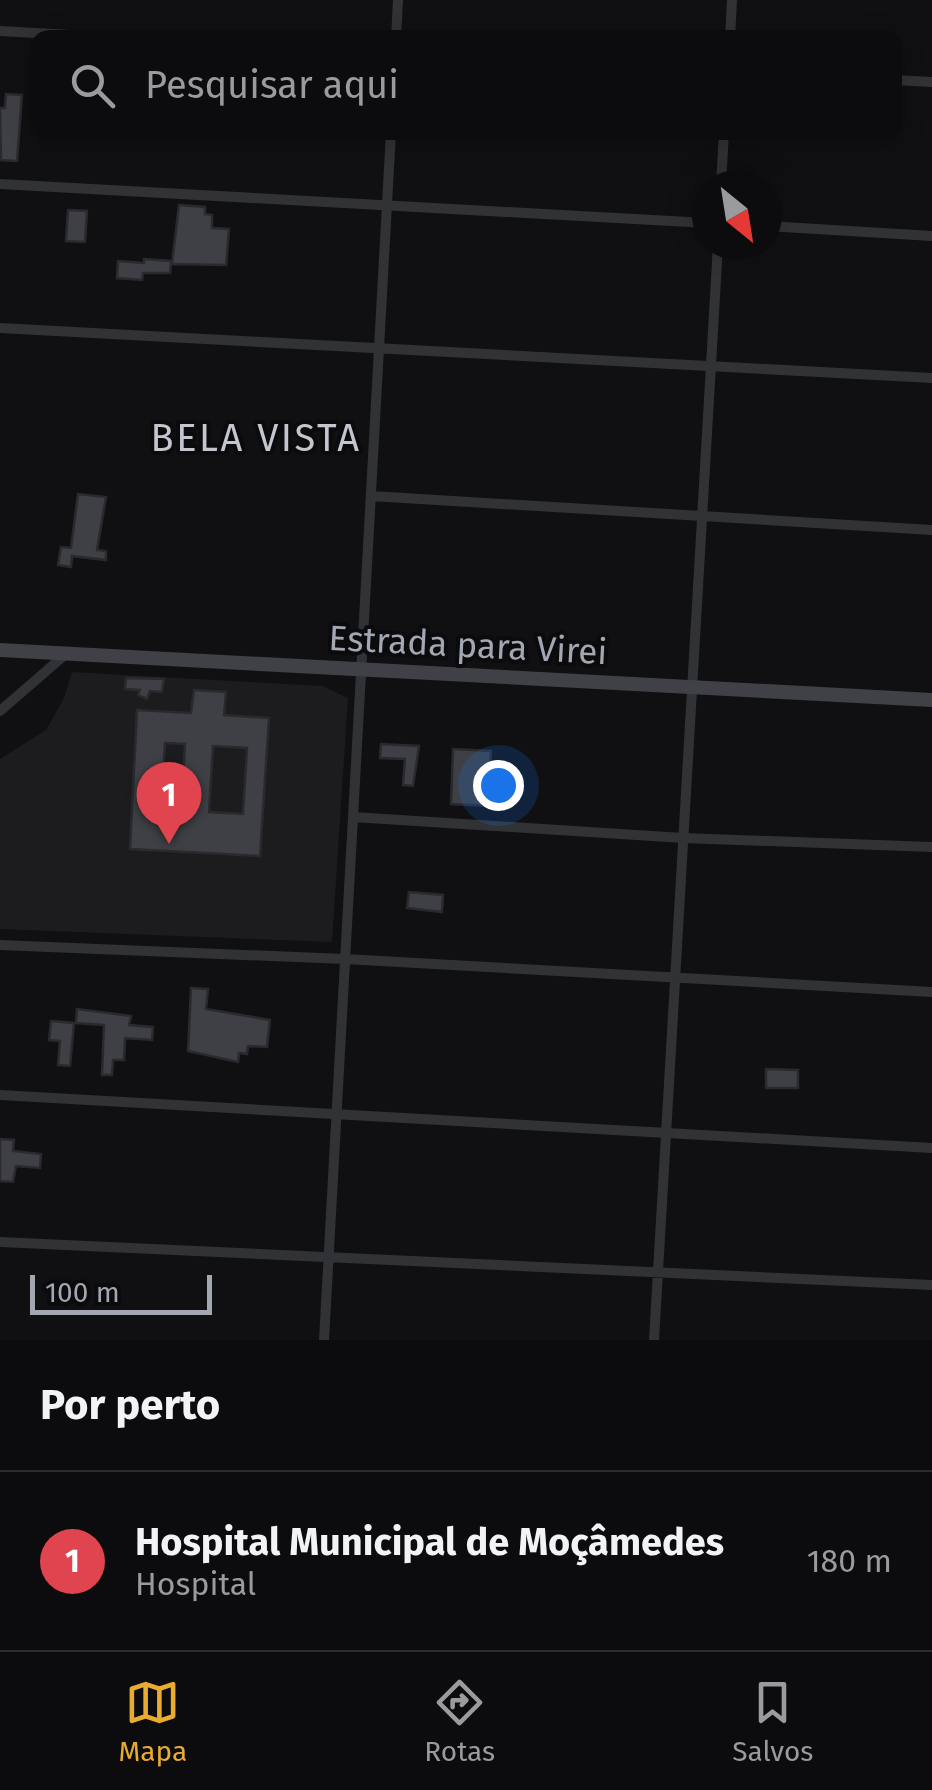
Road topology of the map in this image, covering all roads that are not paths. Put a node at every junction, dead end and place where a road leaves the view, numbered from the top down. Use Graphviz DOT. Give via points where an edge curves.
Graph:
graph roads {
  1 [pos="398,0"];
  2 [pos="732,0"];
  3 [pos="0,30"];
  4 [pos="396,30"];
  5 [pos="730,30"];
  6 [pos="30,32"];
  7 [pos="902,80"];
  8 [pos="932,82"];
  9 [pos="391,140"];
  10 [pos="724,140"];
  11 [pos="722,170"];
  12 [pos="0,184"];
  13 [pos="387,205"];
  14 [pos="692,222"];
  15 [pos="782,227"];
  16 [pos="932,236"];
  17 [pos="717,260"];
  18 [pos="0,328"];
  19 [pos="379,348"];
  20 [pos="710,366"];
  21 [pos="932,378"];
  22 [pos="371,496"];
  23 [pos="702,516"];
  24 [pos="932,530"];
  25 [pos="0,650"];
  26 [pos="67,653"];
  27 [pos="361,669"];
  28 [pos="692,687"];
  29 [pos="932,700"];
  30 [pos="0,711"];
  31 [pos="353,817"];
  32 [pos="683,838"];
  33 [pos="932,846"];
  34 [pos="0,946"];
  35 [pos="345,958"];
  36 [pos="675,978"];
  37 [pos="932,992"];
  38 [pos="0,1095"];
  39 [pos="336,1113"];
  40 [pos="666,1132"];
  41 [pos="932,1148"];
  42 [pos="0,1242"];
  43 [pos="329,1256"];
  44 [pos="658,1271"];
  45 [pos="932,1285"];
  46 [pos="324,1340"];
  47 [pos="654,1340"];
  1 -- 4 [label="street"];
  2 -- 5 [label="street"];
  3 -- 6 [label="street"];
  7 -- 8 [label="street"];
  9 -- 13 [label="street"];
  10 -- 11 [label="street"];
  12 -- 13 [label="street"];
  13 -- 14 [label="street"];
  13 -- 19 [label="street"];
  15 -- 16 [label="street"];
  17 -- 20 [label="street"];
  18 -- 19 [label="street"];
  19 -- 20 [label="street"];
  19 -- 22 [label="street"];
  20 -- 21 [label="street"];
  20 -- 23 [label="street"];
  22 -- 23 [label="street"];
  22 -- 27 [label="street"];
  23 -- 24 [label="street"];
  23 -- 28 [label="street"];
  25 -- 26 [label="street, Estrada para Virei"];
  26 -- 27 [label="street, Estrada para Virei"];
  26 -- 30 [label="street"];
  27 -- 28 [label="street, Estrada para Virei"];
  27 -- 31 [label="street"];
  28 -- 29 [label="street, Estrada para Virei"];
  28 -- 32 [label="street"];
  31 -- 32 [label="street"];
  31 -- 35 [label="street"];
  32 -- 33 [label="street"];
  32 -- 36 [label="street"];
  34 -- 35 [label="street"];
  35 -- 36 [label="street"];
  35 -- 39 [label="street"];
  36 -- 37 [label="street"];
  36 -- 40 [label="street"];
  38 -- 39 [label="street"];
  39 -- 40 [label="street"];
  39 -- 43 [label="street"];
  40 -- 41 [label="street"];
  40 -- 44 [label="street"];
  42 -- 43 [label="street"];
  43 -- 44 [label="street"];
  43 -- 46 [label="street"];
  44 -- 45 [label="street"];
  44 -- 47 [label="street"];
}
